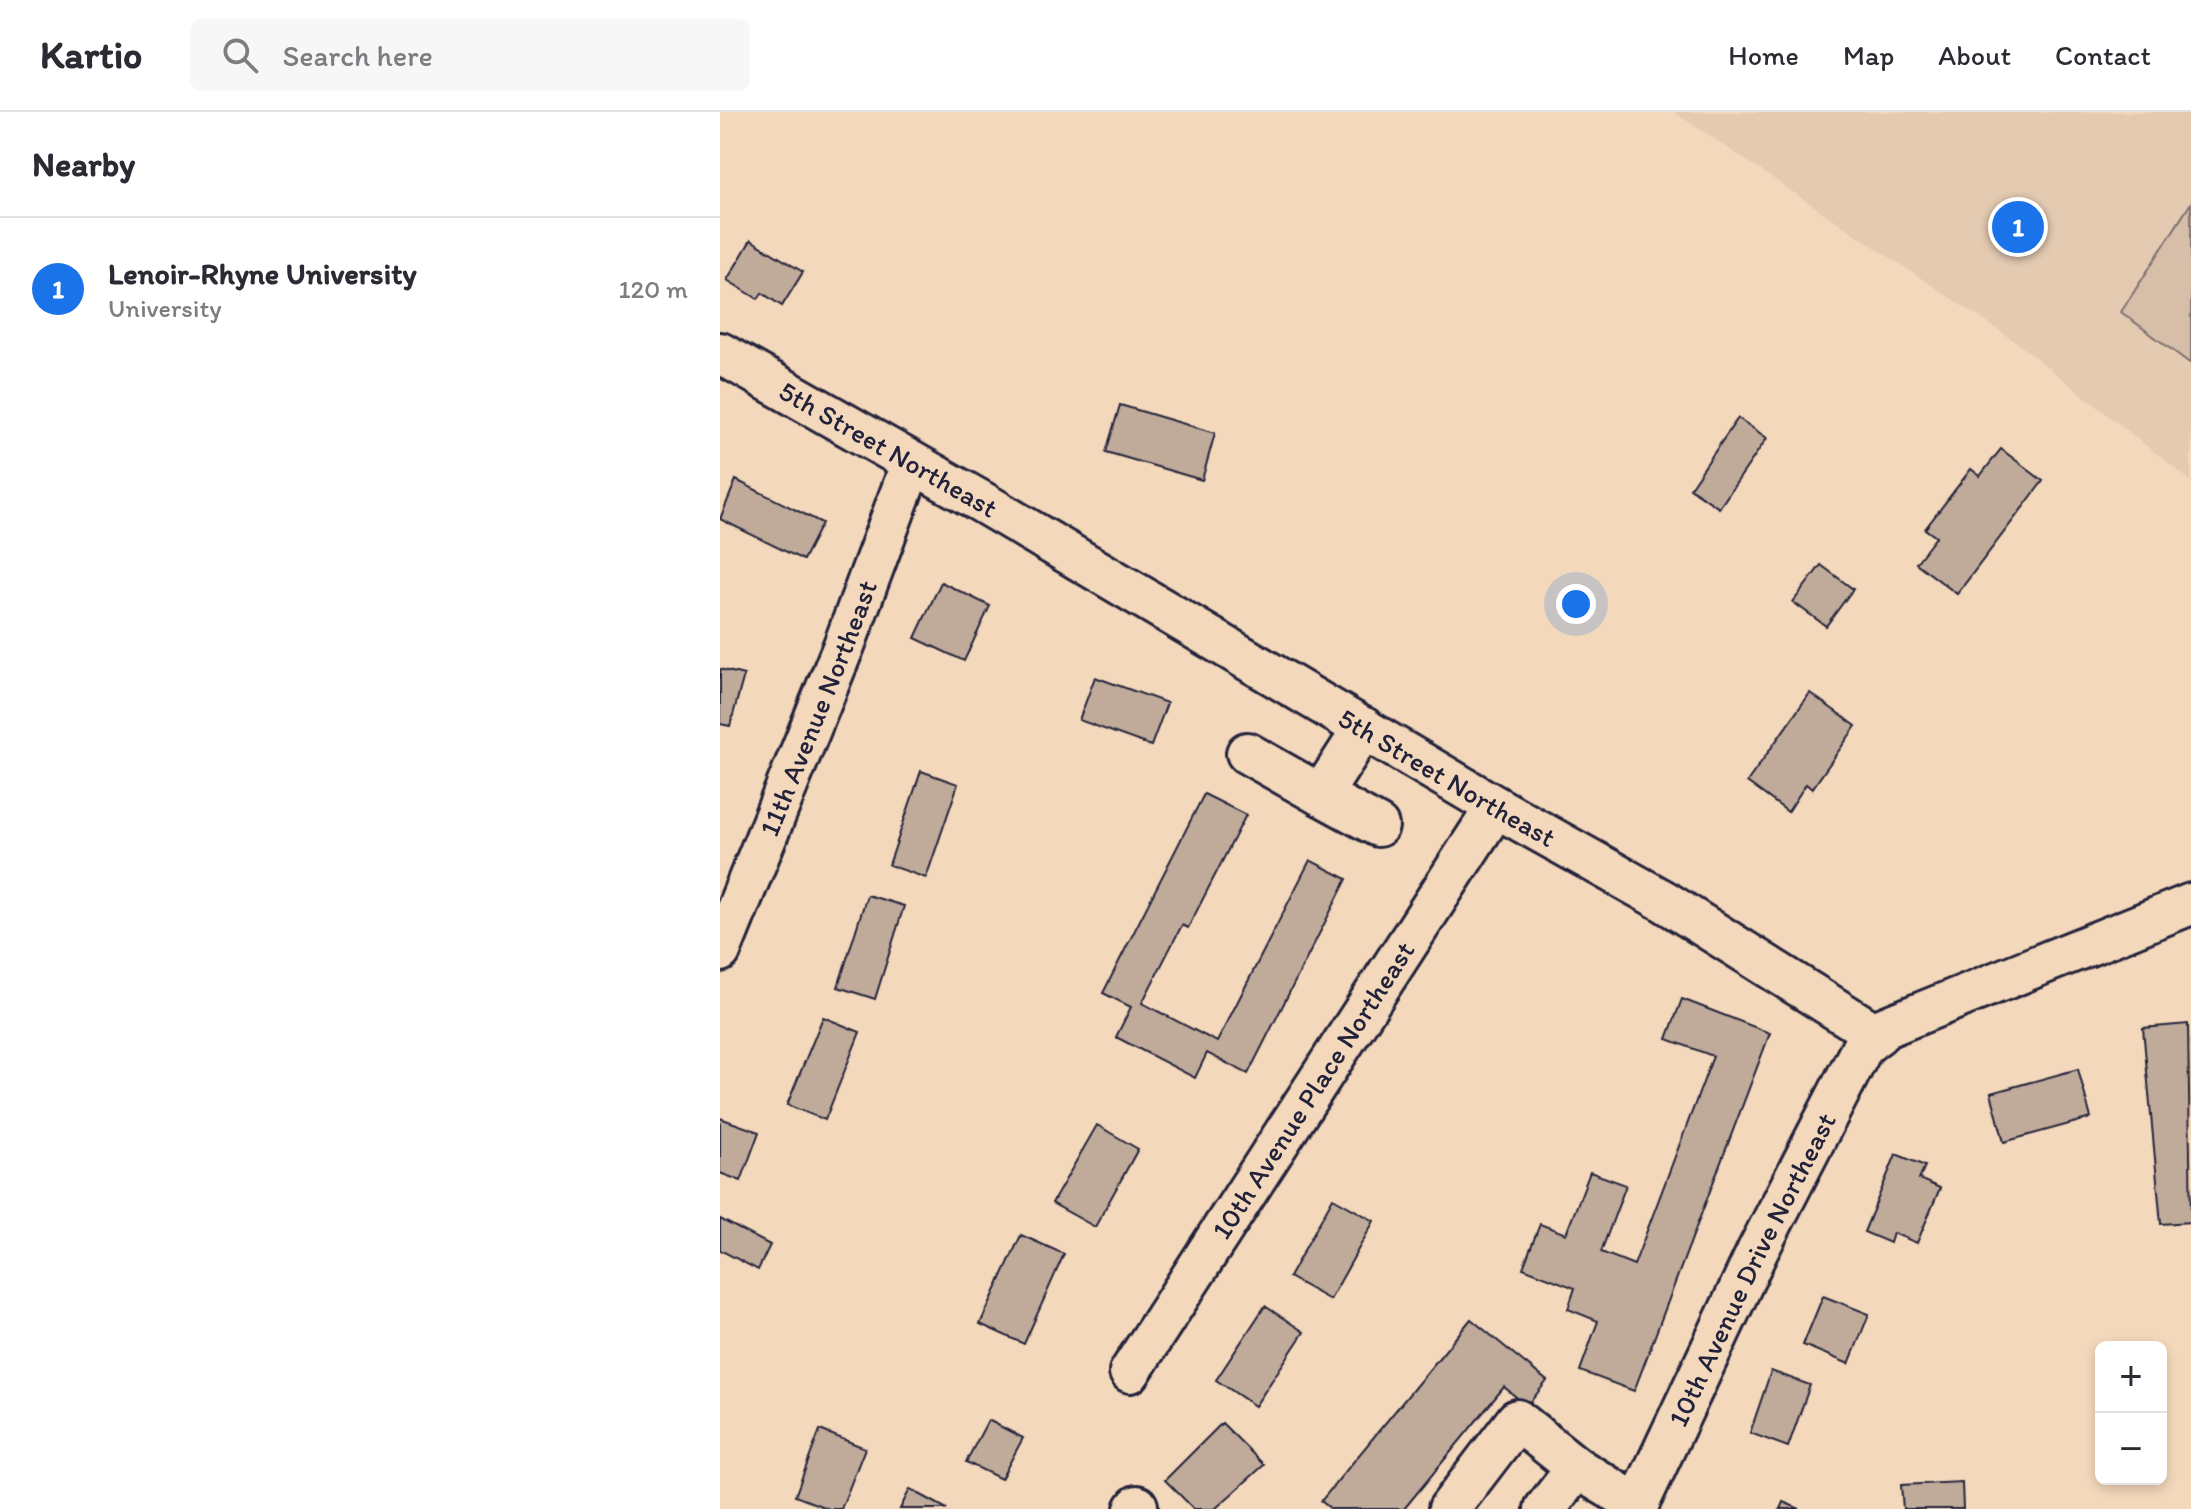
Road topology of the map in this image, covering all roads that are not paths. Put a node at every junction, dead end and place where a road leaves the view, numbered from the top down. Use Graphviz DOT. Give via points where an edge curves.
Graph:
graph roads {
  1 [pos="720,353"];
  2 [pos="912,463"];
  3 [pos="1364,728"];
  4 [pos="1247,753"];
  5 [pos="1321,795"];
  6 [pos="1496,807"];
  7 [pos="1378,826"];
  8 [pos="2191,904"];
  9 [pos="720,951"];
  10 [pos="1877,1035"];
  11 [pos="1130,1372"];
  12 [pos="1577,1468"];
  13 [pos="1637,1507"];
  14 [pos="1449,1509"];
  15 [pos="1545,1509"];
  1 -- 2 [label="street, 5th Street Northeast"];
  2 -- 3 [label="street, 5th Street Northeast"];
  2 -- 9 [label="street, 11th Avenue Northeast"];
  3 -- 5 [label="street"];
  3 -- 6 [label="street, 5th Street Northeast"];
  4 -- 5 [label="street"];
  5 -- 7 [label="street"];
  6 -- 10 [label="street, 5th Street Northeast" via="1664,901"];
  6 -- 11 [label="street, 10th Avenue Place Northeast"];
  8 -- 10 [label="street" via="1897,1022"];
  10 -- 13 [label="street, 10th Avenue Drive Northeast" via="1863,1046 1758,1250"];
  12 -- 13 [label="street"];
  12 -- 14 [label="street" via="1517,1420"];
  12 -- 15 [label="street"];
}
